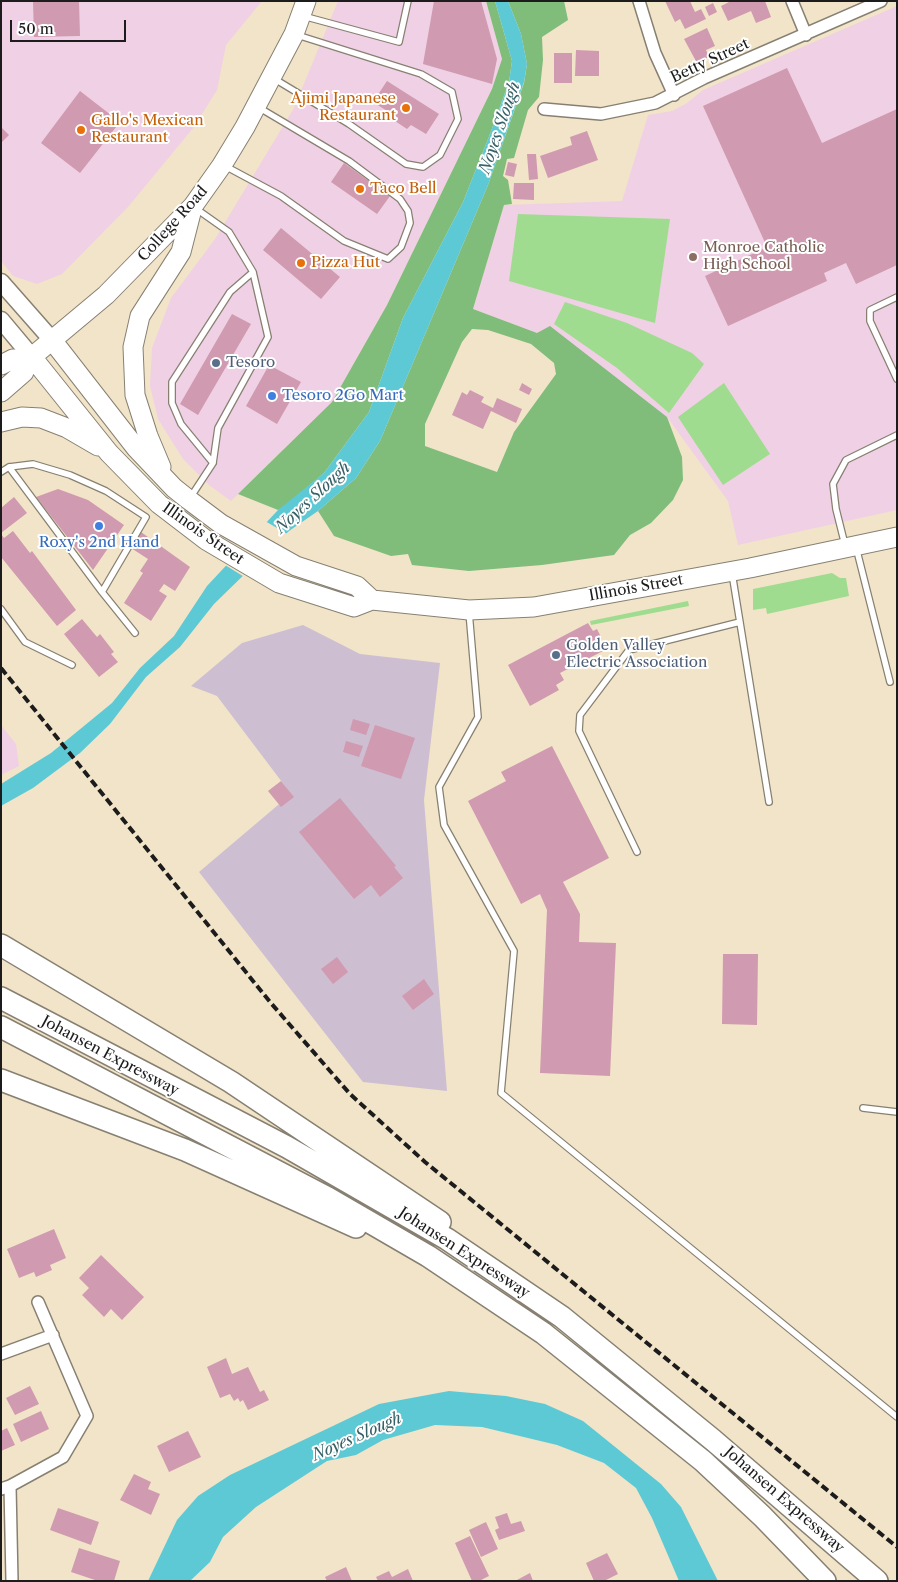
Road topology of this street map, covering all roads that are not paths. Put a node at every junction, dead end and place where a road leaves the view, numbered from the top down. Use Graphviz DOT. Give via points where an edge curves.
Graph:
graph roads {
  1 [pos="408,1"];
  2 [pos="639,1"];
  3 [pos="792,1"];
  4 [pos="882,1"];
  5 [pos="303,9"];
  6 [pos="294,34"];
  7 [pos="806,35"];
  8 [pos="272,77"];
  9 [pos="674,95"];
  10 [pos="256,106"];
  11 [pos="544,109"];
  12 [pos="222,165"];
  13 [pos="193,206"];
  14 [pos="253,272"];
  15 [pos="1,282"];
  16 [pos="897,297"];
  17 [pos="1,320"];
  18 [pos="52,340"];
  19 [pos="29,359"];
  20 [pos="1,365"];
  21 [pos="897,379"];
  22 [pos="1,392"];
  23 [pos="1,422"];
  24 [pos="897,435"];
  25 [pos="109,453"];
  26 [pos="212,463"];
  27 [pos="9,467"];
  28 [pos="1,472"];
  29 [pos="166,480"];
  30 [pos="189,500"];
  31 [pos="153,511"];
  32 [pos="897,537"];
  33 [pos="851,546"];
  34 [pos="731,571"];
  35 [pos="102,592"];
  36 [pos="372,600"];
  37 [pos="1,609"];
  38 [pos="469,610"];
  39 [pos="740,622"];
  40 [pos="135,633"];
  41 [pos="72,665"];
  42 [pos="890,682"];
  43 [pos="769,802"];
  44 [pos="636,852"];
  45 [pos="1,945"];
  46 [pos="1,998"];
  47 [pos="1,1027"];
  48 [pos="1,1080"];
  49 [pos="863,1108"];
  50 [pos="897,1112"];
  51 [pos="428,1256"];
  52 [pos="38,1302"];
  53 [pos="562,1317"];
  54 [pos="53,1335"];
  55 [pos="1,1354"];
  56 [pos="897,1417"];
  57 [pos="6,1488"];
  58 [pos="12,1581"];
  59 [pos="825,1581"];
  60 [pos="877,1581"];
  1 -- 5 [label="lane" via="400,42"];
  2 -- 9 [label="street" via="649,38"];
  3 -- 7 [label="street"];
  4 -- 7 [label="street, Betty Street"];
  5 -- 6 [label="main road, College Road"];
  6 -- 8 [label="main road, College Road"];
  6 -- 8 [label="lane" via="421,74 452,92 458,119 440,155 423,167 406,164 349,124"];
  7 -- 9 [label="street, Betty Street" via="704,78"];
  8 -- 10 [label="main road, College Road"];
  9 -- 11 [label="street, Betty Street" via="655,104 601,114"];
  10 -- 12 [label="main road, College Road"];
  10 -- 12 [label="lane" via="349,161 400,199 408,211 410,223 401,247 388,260 344,241 281,196"];
  12 -- 13 [label="main road, College Road"];
  13 -- 14 [label="lane" via="229,232"];
  13 -- 18 [label="main road, College Road" via="106,295"];
  13 -- 29 [label="main road" via="181,252 140,316 134,347 135,395"];
  14 -- 26 [label="lane" via="268,336 218,428"];
  14 -- 26 [label="lane" via="230,292 172,382 172,403 181,424"];
  15 -- 18 [label="street"];
  16 -- 21 [label="lane" via="870,310 870,321"];
  17 -- 19 [label="street"];
  18 -- 19 [label="main road, College Road"];
  18 -- 29 [label="main road, Illinois Street" via="136,448"];
  19 -- 20 [label="main road" via="13,359"];
  19 -- 22 [label="main road, College Road" via="24,372"];
  19 -- 25 [label="main road, Illinois Street"];
  23 -- 25 [label="main road" via="41,418 84,437"];
  24 -- 33 [label="lane" via="846,460 833,484 836,508"];
  25 -- 31 [label="main road, Illinois Street"];
  26 -- 30 [label="lane"];
  27 -- 28 [label="lane"];
  27 -- 31 [label="lane" via="33,464 70,475"];
  27 -- 35 [label="lane"];
  29 -- 30 [label="main road, Illinois Street"];
  30 -- 36 [label="main road, Illinois Street" via="221,524 296,566 357,586"];
  31 -- 35 [label="lane"];
  31 -- 36 [label="main road, Illinois Street" via="278,583 354,607"];
  32 -- 33 [label="main road, Illinois Street"];
  33 -- 34 [label="main road, Illinois Street"];
  33 -- 42 [label="lane"];
  34 -- 38 [label="main road, Illinois Street" via="534,607"];
  34 -- 39 [label="lane"];
  35 -- 40 [label="lane"];
  36 -- 38 [label="main road, Illinois Street"];
  37 -- 41 [label="lane" via="24,642"];
  38 -- 56 [label="lane" via="478,716 439,787 444,825 514,951 501,1093"];
  39 -- 43 [label="lane"];
  39 -- 44 [label="lane" via="629,650 580,715 579,731"];
  45 -- 53 [label="highway" via="231,1082 426,1210"];
  46 -- 53 [label="highway, Johansen Expressway" via="357,1187 447,1239"];
  47 -- 51 [label="highway, Johansen Expressway" via="328,1198"];
  48 -- 51 [label="highway" via="185,1150 313,1209"];
  49 -- 50 [label="lane"];
  51 -- 59 [label="highway, Johansen Expressway" via="543,1333 652,1418 762,1516"];
  52 -- 54 [label="street"];
  53 -- 60 [label="highway, Johansen Expressway" via="713,1440"];
  54 -- 55 [label="street"];
  54 -- 57 [label="street" via="87,1416 64,1457"];
  57 -- 58 [label="street"];
}
